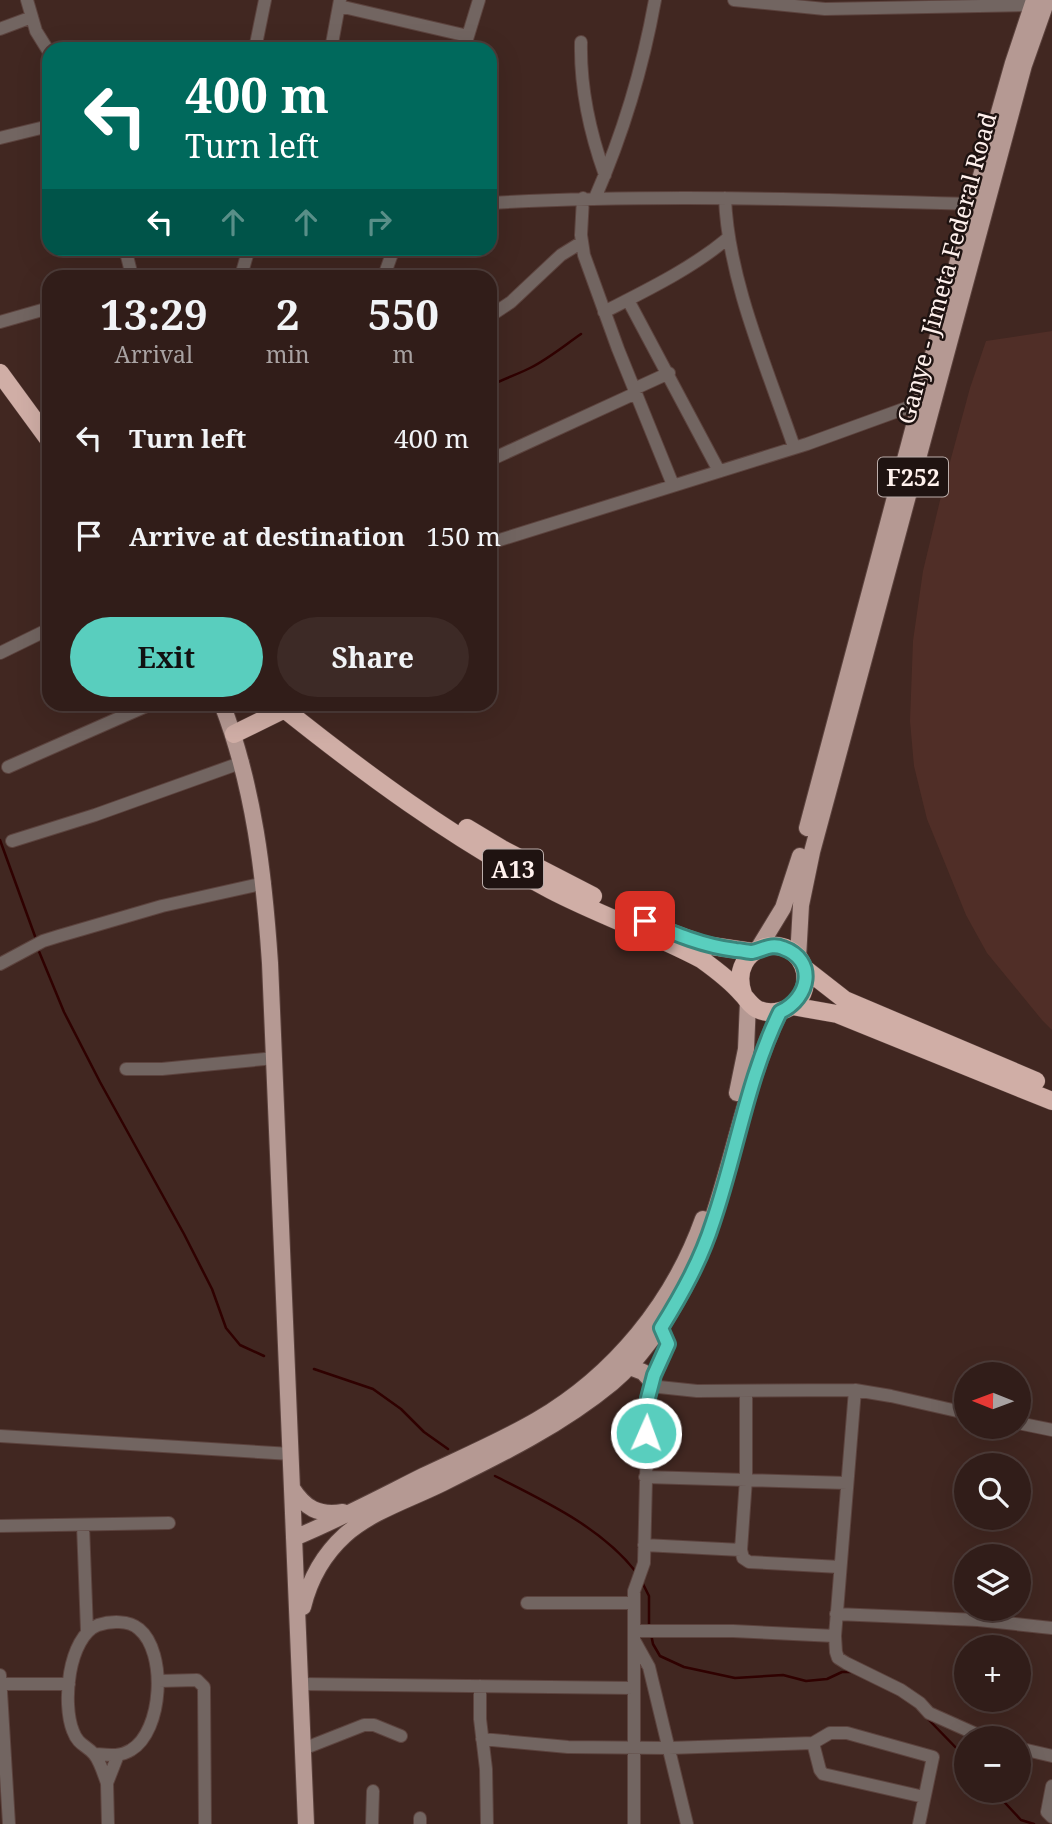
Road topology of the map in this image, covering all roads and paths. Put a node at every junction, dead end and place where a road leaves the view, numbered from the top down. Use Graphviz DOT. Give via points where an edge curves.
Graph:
graph roads {
  1 [pos="27,0"];
  2 [pos="265,0"];
  3 [pos="479,0"];
  4 [pos="655,0"];
  5 [pos="734,0"];
  6 [pos="1038,2"];
  7 [pos="340,3"];
  8 [pos="32,17"];
  9 [pos="0,29"];
  10 [pos="43,42"];
  11 [pos="256,42"];
  12 [pos="332,42"];
  13 [pos="463,42"];
  14 [pos="466,42"];
  15 [pos="581,42"];
  16 [pos="42,128"];
  17 [pos="0,138"];
  18 [pos="605,175"];
  19 [pos="589,198"];
  20 [pos="726,198"];
  21 [pos="497,203"];
  22 [pos="973,204"];
  23 [pos="728,238"];
  24 [pos="582,242"];
  25 [pos="628,300"];
  26 [pos="42,310"];
  27 [pos="497,311"];
  28 [pos="604,312"];
  29 [pos="0,322"];
  30 [pos="0,373"];
  31 [pos="668,373"];
  32 [pos="635,391"];
  33 [pos="920,403"];
  34 [pos="42,430"];
  35 [pos="794,447"];
  36 [pos="497,457"];
  37 [pos="719,471"];
  38 [pos="673,485"];
  39 [pos="497,541"];
  40 [pos="42,632"];
  41 [pos="0,653"];
  42 [pos="135,711"];
  43 [pos="225,711"];
  44 [pos="284,711"];
  45 [pos="287,711"];
  46 [pos="288,711"];
  47 [pos="234,734"];
  48 [pos="243,762"];
  49 [pos="8,767"];
  50 [pos="12,841"];
  51 [pos="265,883"];
  52 [pos="756,950"];
  53 [pos="801,963"];
  54 [pos="0,964"];
  55 [pos="745,998"];
  56 [pos="786,1009"];
  57 [pos="275,1058"];
  58 [pos="126,1069"];
  59 [pos="1052,1088"];
  60 [pos="1052,1101"];
  61 [pos="661,1328"];
  62 [pos="630,1367"];
  63 [pos="652,1382"];
  64 [pos="855,1390"];
  65 [pos="746,1391"];
  66 [pos="954,1410"];
  67 [pos="1031,1426"];
  68 [pos="1052,1430"];
  69 [pos="0,1436"];
  70 [pos="291,1454"];
  71 [pos="645,1477"];
  72 [pos="746,1479"];
  73 [pos="847,1483"];
  74 [pos="292,1487"];
  75 [pos="355,1509"];
  76 [pos="169,1523"];
  77 [pos="83,1525"];
  78 [pos="0,1526"];
  79 [pos="294,1538"];
  80 [pos="644,1545"];
  81 [pos="741,1550"];
  82 [pos="840,1567"];
  83 [pos="634,1603"];
  84 [pos="527,1604"];
  85 [pos="836,1614"];
  86 [pos="299,1623"];
  87 [pos="1052,1629"];
  88 [pos="87,1631"];
  89 [pos="641,1633"];
  90 [pos="835,1636"];
  91 [pos="0,1675"];
  92 [pos="159,1681"];
  93 [pos="69,1684"];
  94 [pos="301,1684"];
  95 [pos="1,1685"];
  96 [pos="480,1686"];
  97 [pos="634,1688"];
  98 [pos="1,1709"];
  99 [pos="958,1726"];
  100 [pos="401,1736"];
  101 [pos="482,1740"];
  102 [pos="813,1742"];
  103 [pos="634,1747"];
  104 [pos="668,1748"];
  105 [pos="303,1749"];
  106 [pos="1031,1751"];
  107 [pos="95,1754"];
  108 [pos="118,1755"];
  109 [pos="1052,1756"];
  110 [pos="107,1783"];
  111 [pos="1052,1786"];
  112 [pos="373,1791"];
  113 [pos="924,1797"];
  114 [pos="1052,1817"];
  115 [pos="9,1824"];
  116 [pos="107,1824"];
  117 [pos="205,1824"];
  118 [pos="306,1824"];
  119 [pos="372,1824"];
  120 [pos="487,1824"];
  121 [pos="634,1824"];
  122 [pos="687,1824"];
  123 [pos="919,1824"];
  1 -- 8 [label="street"];
  2 -- 11 [label="street"];
  3 -- 14 [label="street"];
  4 -- 18 [label="street"];
  5 -- 6 [label="street" via="825,9"];
  6 -- 22 [label="main road, Ganye - Jimeta Federal Road / F252" via="1013,63"];
  6 -- 53 [label="main road, Ganye - Jimeta Federal Road / F252" via="812,852 800,905"];
  7 -- 12 [label="street"];
  7 -- 13 [label="street"];
  8 -- 9 [label="street"];
  8 -- 10 [label="street"];
  15 -- 18 [label="street" via="580,69"];
  16 -- 17 [label="street"];
  18 -- 19 [label="street"];
  19 -- 20 [label="street"];
  19 -- 21 [label="street"];
  19 -- 24 [label="street"];
  20 -- 22 [label="street"];
  20 -- 23 [label="street"];
  22 -- 33 [label="main road, Ganye - Jimeta Federal Road / F252"];
  23 -- 25 [label="street"];
  23 -- 35 [label="street"];
  24 -- 27 [label="street"];
  24 -- 28 [label="street"];
  25 -- 28 [label="street"];
  25 -- 31 [label="street"];
  26 -- 29 [label="street"];
  28 -- 32 [label="street"];
  30 -- 34 [label="highway"];
  31 -- 32 [label="street"];
  31 -- 37 [label="street"];
  32 -- 36 [label="street"];
  32 -- 38 [label="street"];
  33 -- 35 [label="street"];
  33 -- 52 [label="main road, Ganye - Jimeta Federal Road / F252" via="795,876 778,920"];
  35 -- 37 [label="street"];
  37 -- 38 [label="street"];
  38 -- 39 [label="street"];
  40 -- 41 [label="street"];
  42 -- 49 [label="street"];
  43 -- 47 [label="main road"];
  44 -- 47 [label="highway"];
  45 -- 55 [label="highway, A13" via="443,827 552,891 701,959"];
  46 -- 52 [label="highway, A13" via="329,733 449,817 557,879 689,940"];
  47 -- 48 [label="main road"];
  48 -- 50 [label="street"];
  48 -- 51 [label="main road"];
  51 -- 54 [label="street" via="162,906 43,941"];
  51 -- 57 [label="main road"];
  52 -- 53 [label="highway, A13" via="780,946"];
  52 -- 55 [label="highway" via="742,966 740,985"];
  53 -- 56 [label="highway" via="804,989 800,999"];
  53 -- 59 [label="highway, A13" via="845,1000"];
  55 -- 56 [label="highway, A13" via="768,1013"];
  55 -- 75 [label="main road" via="743,1073 707,1206 681,1269 637,1336 587,1385 539,1419"];
  56 -- 60 [label="highway, A13" via="837,1014"];
  56 -- 61 [label="main road" via="753,1075 704,1248"];
  57 -- 58 [label="street"];
  57 -- 70 [label="main road"];
  61 -- 62 [label="main road"];
  61 -- 63 [label="street" via="668,1344"];
  62 -- 63 [label="main road"];
  62 -- 86 [label="main road" via="549,1428 377,1514 346,1535 316,1570"];
  63 -- 65 [label="street" via="659,1387 697,1391"];
  63 -- 71 [label="street"];
  64 -- 65 [label="street"];
  64 -- 66 [label="street"];
  64 -- 73 [label="street"];
  65 -- 72 [label="street"];
  67 -- 68 [label="street"];
  69 -- 70 [label="street"];
  70 -- 74 [label="main road"];
  71 -- 72 [label="street"];
  71 -- 80 [label="street"];
  72 -- 73 [label="street"];
  72 -- 81 [label="street"];
  73 -- 82 [label="street"];
  74 -- 75 [label="main road" via="306,1506 320,1513"];
  74 -- 79 [label="main road"];
  75 -- 79 [label="main road"];
  76 -- 77 [label="street"];
  77 -- 78 [label="street"];
  77 -- 88 [label="street"];
  79 -- 86 [label="main road"];
  80 -- 81 [label="street"];
  80 -- 83 [label="street"];
  81 -- 82 [label="street" via="749,1562"];
  82 -- 85 [label="street"];
  83 -- 84 [label="street"];
  83 -- 89 [label="street"];
  85 -- 87 [label="street" via="978,1620"];
  85 -- 90 [label="street"];
  86 -- 94 [label="main road"];
  88 -- 92 [label="street" via="110,1623 138,1628 146,1637"];
  88 -- 93 [label="street" via="78,1644"];
  89 -- 90 [label="street"];
  89 -- 97 [label="street"];
  89 -- 104 [label="street"];
  90 -- 99 [label="street" via="838,1658"];
  91 -- 95 [label="street"];
  92 -- 108 [label="street" via="146,1736"];
  92 -- 117 [label="street" via="197,1680 204,1687"];
  93 -- 95 [label="street"];
  93 -- 107 [label="street" via="72,1731 81,1746"];
  94 -- 96 [label="street"];
  94 -- 105 [label="main road"];
  95 -- 98 [label="street"];
  96 -- 97 [label="street"];
  96 -- 101 [label="street"];
  97 -- 103 [label="street"];
  98 -- 115 [label="street"];
  100 -- 105 [label="street" via="364,1725"];
  101 -- 103 [label="street"];
  101 -- 120 [label="street"];
  102 -- 104 [label="street"];
  102 -- 113 [label="street" via="823,1774"];
  102 -- 113 [label="street" via="830,1733 847,1733 933,1757"];
  103 -- 104 [label="street"];
  103 -- 121 [label="street"];
  104 -- 122 [label="street"];
  105 -- 118 [label="main road"];
  106 -- 109 [label="street"];
  107 -- 108 [label="street"];
  107 -- 110 [label="street"];
  108 -- 110 [label="street"];
  110 -- 116 [label="street"];
  111 -- 114 [label="street" via="1047,1812"];
  112 -- 119 [label="street"];
  113 -- 123 [label="street"];
}
